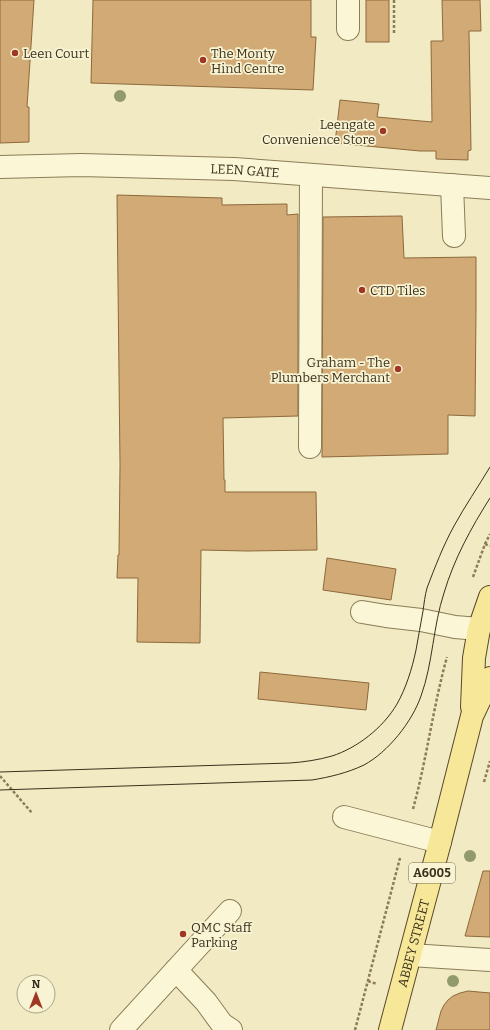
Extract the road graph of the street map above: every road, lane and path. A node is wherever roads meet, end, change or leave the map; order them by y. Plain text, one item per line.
1 (348, 0) edge
2 (394, 0) edge
3 (348, 29) dead end
4 (394, 34) dead end
5 (0, 167) edge
6 (310, 174) junction
7 (452, 185) junction
8 (490, 188) edge
9 (454, 236) dead end
10 (310, 447) dead end
11 (490, 534) edge
12 (485, 544) junction
13 (490, 546) edge
14 (471, 582) dead end
15 (490, 597) edge
16 (362, 612) dead end
17 (455, 626) junction
18 (479, 629) junction
19 (490, 678) edge
20 (472, 716) junction
21 (0, 776) edge
22 (32, 813) dead end
23 (344, 817) dead end
24 (407, 833) junction
25 (440, 842) junction
26 (230, 911) dead end
27 (410, 955) junction
28 (490, 960) edge
29 (176, 970) junction
30 (206, 1002) junction
31 (121, 1030) edge
32 (232, 1030) edge
33 (247, 1030) edge
34 (354, 1030) edge
35 (390, 1030) edge

1 - 3 street
2 - 4 path
5 - 6 street, LEEN GATE
6 - 7 street, LEEN GATE
6 - 10 street
7 - 8 street, LEEN GATE
7 - 9 street
11 - 12 path
12 - 13 path
12 - 14 path
15 - 18 main road, ABBEY STREET / A6005
16 - 17 street
17 - 18 street
17 - 24 path
18 - 20 main road, ABBEY STREET / A6005
19 - 20 main road, ABBEY STREET / A6005
20 - 25 main road, ABBEY STREET / A6005
21 - 22 path
23 - 24 street
24 - 25 street
24 - 34 path
25 - 27 main road, ABBEY STREET / A6005
26 - 29 street
27 - 28 street
27 - 35 main road, ABBEY STREET / A6005
29 - 30 street
29 - 31 street
30 - 32 street
30 - 33 street

